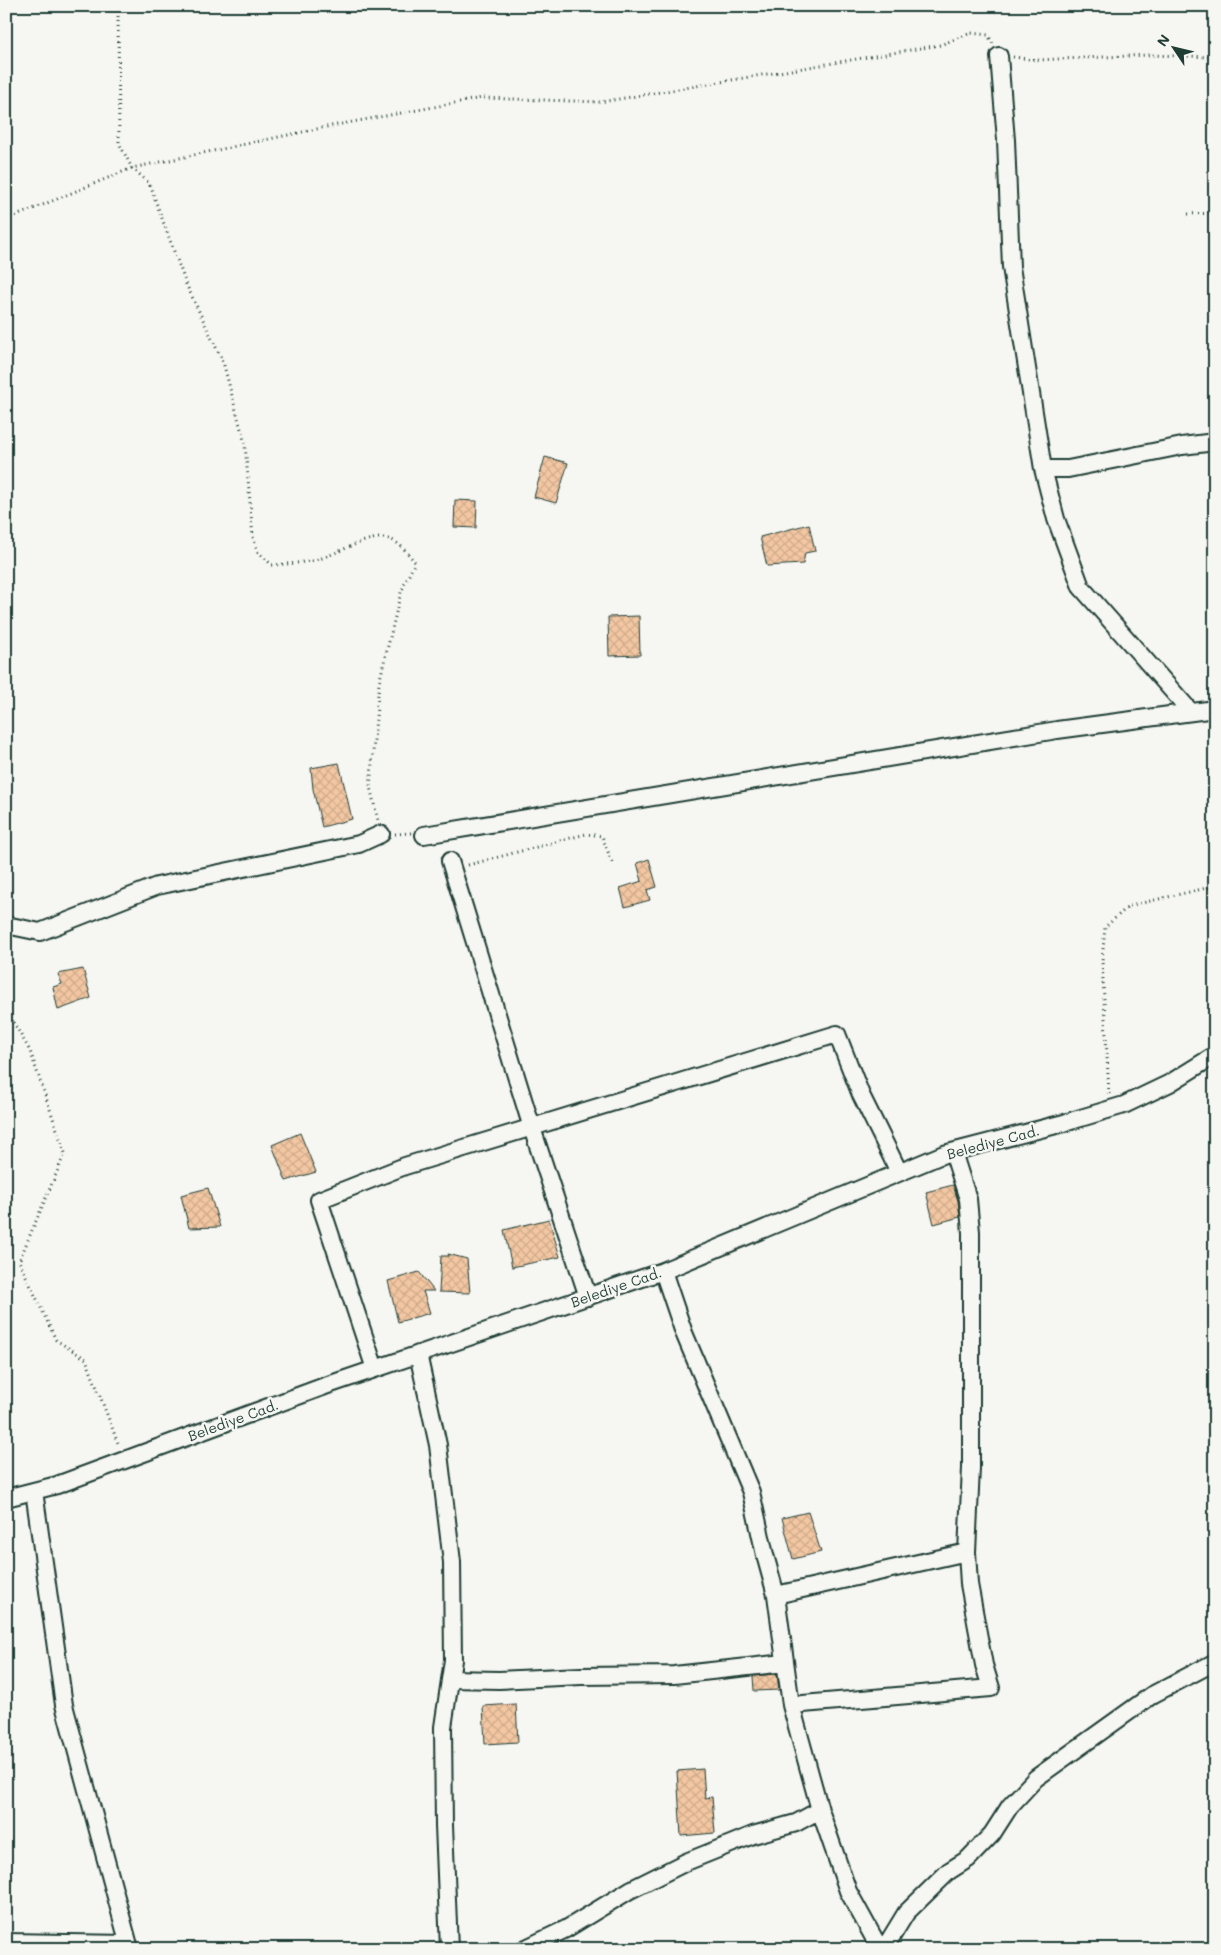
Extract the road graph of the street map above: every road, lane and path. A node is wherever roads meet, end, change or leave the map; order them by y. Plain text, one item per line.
1 (118, 6) edge
2 (999, 56) junction
3 (1215, 57) edge
4 (132, 168) junction
5 (1215, 213) edge
6 (1188, 214) dead end
7 (6, 220) edge
8 (1215, 442) edge
9 (1043, 469) junction
10 (1215, 709) edge
11 (1192, 712) junction
12 (381, 834) junction
13 (424, 835) joint
14 (451, 865) joint
15 (613, 865) dead end
16 (1215, 886) edge
17 (6, 925) edge
18 (6, 1009) edge
19 (1215, 1055) edge
20 (1110, 1110) junction
21 (532, 1128) junction
22 (954, 1152) junction
23 (899, 1172) junction
24 (663, 1271) junction
25 (588, 1296) junction
26 (418, 1354) junction
27 (375, 1369) junction
28 (124, 1460) junction
29 (34, 1491) junction
30 (6, 1498) edge
31 (967, 1552) junction
32 (776, 1595) junction
33 (1214, 1658) edge
34 (785, 1663) junction
35 (450, 1678) junction
36 (791, 1705) junction
37 (820, 1810) junction
38 (6, 1942) edge
39 (129, 1946) edge
40 (449, 1949) edge
41 (524, 1949) edge
42 (882, 1949) edge

1 - 4 path
2 - 3 path
2 - 4 path
2 - 9 street
4 - 7 path
4 - 12 path
5 - 6 path
8 - 9 street
9 - 11 street
10 - 11 street
11 - 13 street
12 - 13 path
12 - 17 street
14 - 15 path
14 - 21 street
16 - 20 path
18 - 28 path
19 - 20 street, Belediye Cad.
20 - 22 street, Belediye Cad.
21 - 23 street
21 - 25 street
21 - 27 street
22 - 23 street, Belediye Cad.
22 - 31 street
23 - 24 street, Belediye Cad.
24 - 25 street, Belediye Cad.
24 - 32 street
25 - 26 street, Belediye Cad.
26 - 27 street, Belediye Cad.
26 - 35 street
27 - 28 street, Belediye Cad.
28 - 29 street, Belediye Cad.
29 - 30 street, Belediye Cad.
29 - 39 street
31 - 32 street
31 - 36 street
32 - 34 street
33 - 42 street
34 - 35 street
34 - 36 street
35 - 40 street
36 - 37 street
37 - 41 street
37 - 42 street
38 - 39 street

